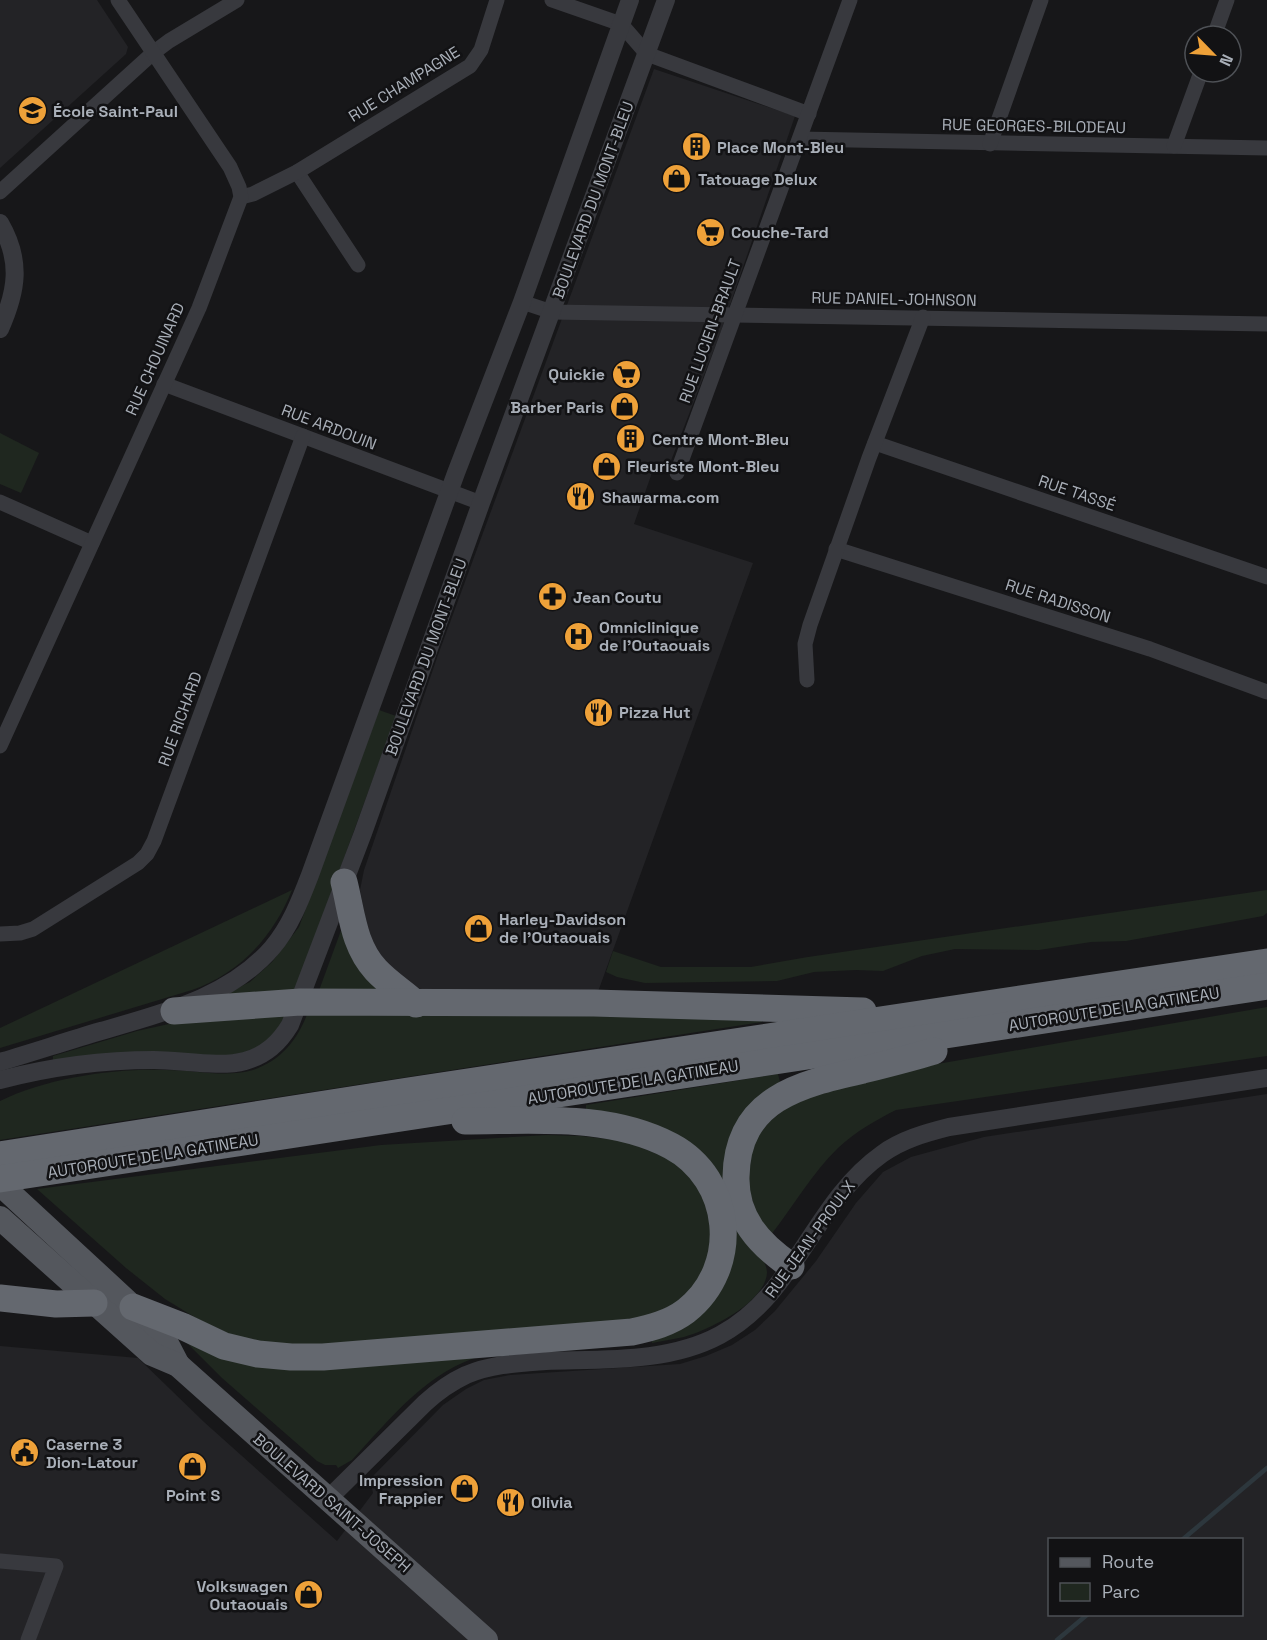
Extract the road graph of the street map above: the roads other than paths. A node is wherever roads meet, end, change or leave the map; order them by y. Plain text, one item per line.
1 (118, 0) edge
2 (237, 0) edge
3 (497, 0) edge
4 (552, 0) edge
5 (630, 0) edge
6 (666, 0) edge
7 (850, 0) edge
8 (1041, 0) edge
9 (1227, 0) edge
10 (621, 24) junction
11 (1218, 24) edge
12 (153, 53) junction
13 (647, 54) junction
14 (1197, 84) edge
15 (809, 114) junction
16 (800, 139) junction
17 (990, 144) junction
18 (1174, 146) junction
19 (1267, 148) edge
20 (297, 172) junction
21 (0, 192) edge
22 (240, 197) junction
23 (557, 204) junction
24 (587, 216) junction
25 (0, 223) edge
26 (357, 265) dead end
27 (522, 302) junction
28 (552, 312) junction
29 (736, 314) junction
30 (923, 317) junction
31 (1267, 324) edge
32 (0, 329) edge
33 (164, 384) junction
34 (303, 436) junction
35 (874, 443) junction
36 (677, 472) dead end
37 (449, 491) junction
38 (0, 502) edge
39 (481, 503) junction
40 (92, 543) junction
41 (836, 549) junction
42 (1267, 577) edge
43 (807, 680) dead end
44 (1267, 692) edge
45 (0, 746) edge
46 (344, 882) junction
47 (0, 934) edge
48 (1267, 962) edge
49 (1267, 986) edge
50 (300, 1002) junction
51 (416, 1004) junction
52 (174, 1011) junction
53 (936, 1013) junction
54 (1073, 1015) junction
55 (0, 1062) edge
56 (1267, 1078) edge
57 (0, 1080) edge
58 (386, 1120) junction
59 (0, 1155) edge
60 (0, 1179) edge
61 (0, 1184) edge
62 (0, 1218) edge
63 (791, 1266) junction
64 (0, 1298) edge
65 (94, 1303) junction
66 (133, 1306) junction
67 (178, 1365) junction
68 (327, 1500) junction
69 (0, 1561) edge
70 (28, 1640) edge
71 (486, 1640) edge

1 - 12 street
2 - 12 street
3 - 20 street, RUE CHAMPAGNE
4 - 10 street
5 - 10 street, BOULEVARD DU MONT-BLEU
6 - 13 street, BOULEVARD DU MONT-BLEU
7 - 15 street, RUE LUCIEN-BRAULT
8 - 17 street
9 - 11 street
10 - 13 street
10 - 23 street, BOULEVARD DU MONT-BLEU
12 - 21 street
12 - 22 street
13 - 15 street
13 - 24 street, BOULEVARD DU MONT-BLEU
14 - 18 street
15 - 16 street, RUE LUCIEN-BRAULT
16 - 17 street, RUE GEORGES-BILODEAU
16 - 29 street, RUE LUCIEN-BRAULT
17 - 18 street, RUE GEORGES-BILODEAU
18 - 19 street, RUE GEORGES-BILODEAU
20 - 22 street, RUE CHAMPAGNE
20 - 26 street
22 - 33 street, RUE CHOUINARD
23 - 24 street
23 - 27 street, BOULEVARD DU MONT-BLEU
24 - 28 street, BOULEVARD DU MONT-BLEU
25 - 32 street
27 - 28 street, RUE DANIEL-JOHNSON
27 - 37 street, BOULEVARD DU MONT-BLEU
28 - 29 street, RUE DANIEL-JOHNSON
28 - 39 street, BOULEVARD DU MONT-BLEU
29 - 30 street, RUE DANIEL-JOHNSON
29 - 36 street, RUE LUCIEN-BRAULT
30 - 31 street, RUE DANIEL-JOHNSON
30 - 35 street
33 - 34 street, RUE ARDOUIN
33 - 40 street, RUE CHOUINARD
34 - 37 street, RUE ARDOUIN
34 - 47 street, RUE RICHARD
35 - 41 street
35 - 42 street, RUE TASSÉ
37 - 39 street, RUE ARDOUIN
37 - 52 street, BOULEVARD DU MONT-BLEU
38 - 40 street
39 - 46 street, BOULEVARD DU MONT-BLEU
40 - 45 street, RUE CHOUINARD
41 - 43 street
41 - 44 street, RUE RADISSON
46 - 50 street, BOULEVARD DU MONT-BLEU
46 - 51 highway
48 - 53 highway, AUTOROUTE DE LA GATINEAU
49 - 54 highway, AUTOROUTE DE LA GATINEAU
50 - 51 highway
50 - 52 highway
50 - 57 street, BOULEVARD DU MONT-BLEU
51 - 53 highway
52 - 55 street, BOULEVARD DU MONT-BLEU
53 - 59 highway, AUTOROUTE DE LA GATINEAU
54 - 58 highway, AUTOROUTE DE LA GATINEAU
54 - 63 highway
56 - 63 street, RUE JEAN-PROULX
58 - 60 highway, AUTOROUTE DE LA GATINEAU
58 - 66 highway
61 - 66 main road, BOULEVARD SAINT-JOSEPH
62 - 65 main road, BOULEVARD SAINT-JOSEPH
63 - 68 street, RUE JEAN-PROULX
64 - 65 highway
65 - 67 main road, BOULEVARD SAINT-JOSEPH
66 - 67 main road, BOULEVARD SAINT-JOSEPH
67 - 68 main road, BOULEVARD SAINT-JOSEPH
68 - 71 main road, BOULEVARD SAINT-JOSEPH
69 - 70 street

